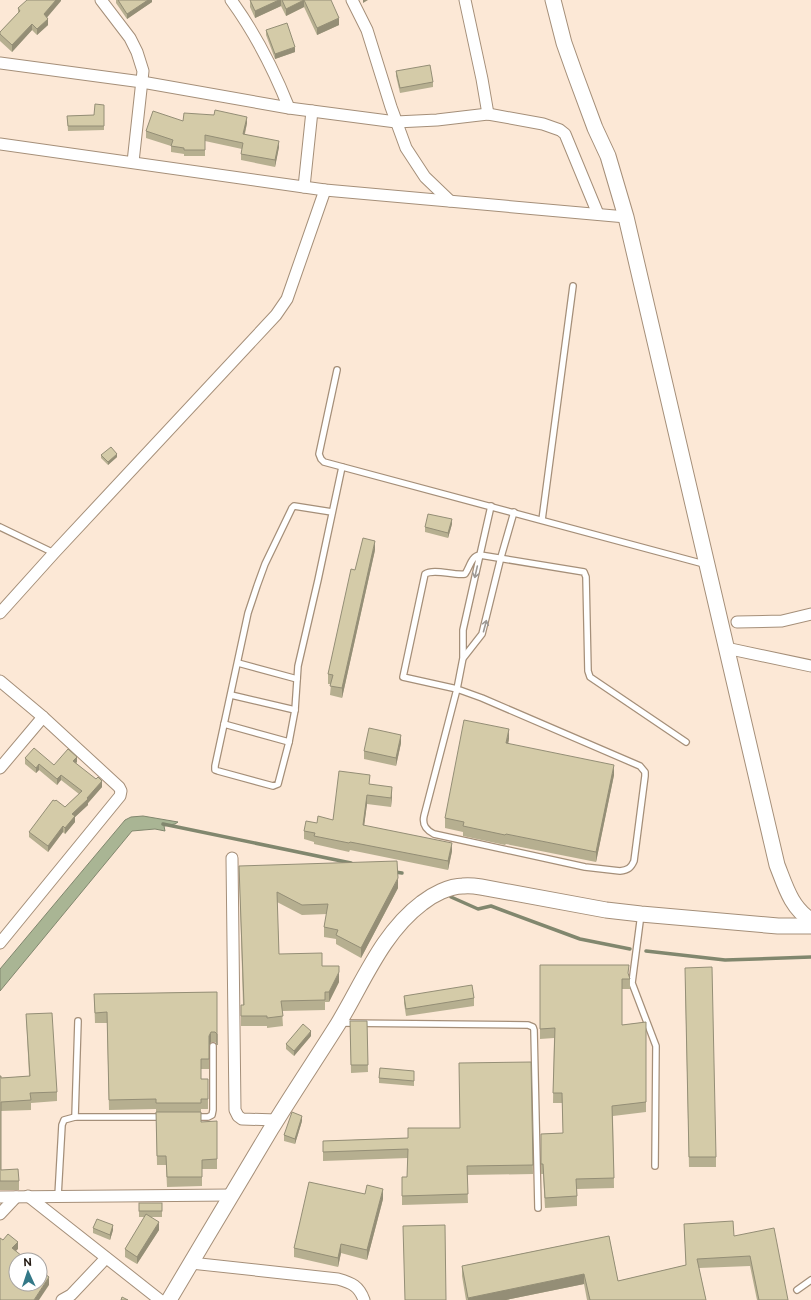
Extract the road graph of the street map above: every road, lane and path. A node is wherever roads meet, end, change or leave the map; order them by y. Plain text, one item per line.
1 (101, 0) edge
2 (231, 0) edge
3 (352, 0) edge
4 (465, 0) edge
5 (553, 0) edge
6 (0, 56) edge
7 (5, 64) edge
8 (142, 82) junction
9 (289, 108) junction
10 (312, 111) junction
11 (488, 114) junction
12 (396, 122) junction
13 (0, 144) edge
14 (133, 162) junction
15 (304, 187) junction
16 (325, 190) junction
17 (450, 200) junction
18 (598, 214) junction
19 (626, 217) junction
20 (574, 286) dead end
21 (337, 370) dead end
22 (342, 467) junction
23 (490, 506) junction
24 (332, 512) junction
25 (514, 512) junction
26 (542, 520) junction
27 (0, 527) edge
28 (54, 553) junction
29 (480, 555) junction
30 (501, 557) junction
31 (707, 564) junction
32 (0, 612) edge
33 (811, 614) edge
34 (737, 622) dead end
35 (726, 648) junction
36 (463, 658) junction
37 (238, 663) junction
38 (811, 666) edge
39 (297, 679) junction
40 (0, 681) edge
41 (457, 689) junction
42 (231, 695) junction
43 (295, 710) junction
44 (43, 717) junction
45 (224, 724) junction
46 (289, 742) junction
47 (686, 742) dead end
48 (0, 768) edge
49 (232, 858) dead end
50 (641, 914) junction
51 (811, 920) edge
52 (811, 926) edge
53 (0, 943) edge
54 (78, 1021) dead end
55 (338, 1023) junction
56 (213, 1046) dead end
57 (75, 1117) junction
58 (169, 1117) edge
59 (192, 1117) edge
60 (277, 1120) junction
61 (655, 1166) dead end
62 (232, 1195) junction
63 (16, 1196) junction
64 (28, 1196) junction
65 (58, 1196) junction
66 (0, 1197) edge
67 (538, 1208) dead end
68 (0, 1214) edge
69 (106, 1258) junction
70 (191, 1263) junction
71 (811, 1280) edge
72 (797, 1290) dead end
73 (62, 1300) edge
74 (160, 1300) edge
75 (169, 1300) edge
76 (364, 1300) edge

1 - 8 street
2 - 9 street
3 - 12 street
4 - 11 street
5 - 19 street
6 - 7 street
7 - 8 street
8 - 9 street
8 - 14 street
9 - 10 street
10 - 12 street
10 - 15 street
11 - 12 street
11 - 18 street
12 - 17 street
13 - 14 street
14 - 15 street
15 - 16 street
16 - 17 street
16 - 28 street
17 - 18 street
18 - 19 street
19 - 31 street
20 - 26 lane
21 - 22 lane
22 - 23 lane
22 - 24 lane
23 - 25 lane
23 - 29 lane
24 - 37 lane
24 - 39 lane
25 - 26 lane
25 - 30 lane
26 - 31 lane
27 - 28 lane
28 - 32 street
29 - 30 lane
29 -> 36 lane
29 - 41 lane
36 -> 30 lane
30 - 47 lane
31 - 35 street
33 - 34 street
35 - 38 street
35 - 51 street
36 - 41 lane
37 - 39 lane
37 - 42 lane
39 - 43 lane
40 - 44 street
41 - 41 lane
42 - 43 lane
42 - 45 lane
43 - 46 lane
44 - 48 street
44 - 53 street
45 - 46 lane
45 - 46 lane
49 - 60 street
50 - 52 street
50 - 55 street
50 - 61 lane
54 - 57 lane
55 - 60 street
55 - 67 lane
56 - 59 lane
57 - 58 lane
57 - 65 lane
60 - 62 street
62 - 65 street
62 - 70 street
63 - 64 street
63 - 66 street
63 - 68 street
64 - 65 street
64 - 69 street
69 - 73 street
69 - 74 street
70 - 75 street
70 - 76 street
71 - 72 lane

